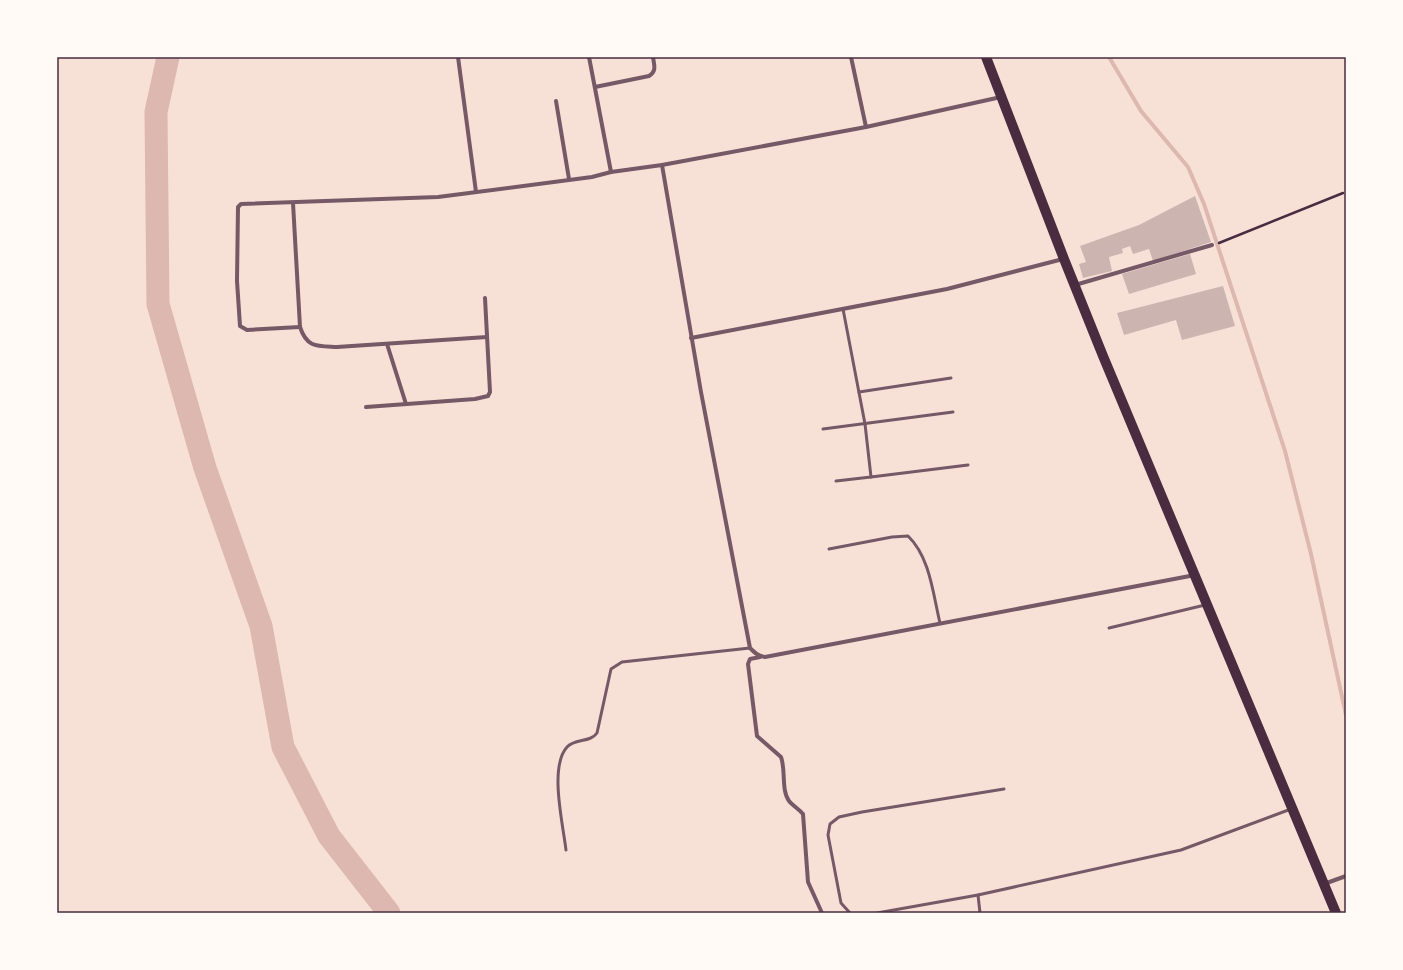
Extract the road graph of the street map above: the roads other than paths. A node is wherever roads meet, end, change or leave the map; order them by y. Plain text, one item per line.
1 (458, 57) edge
2 (589, 57) edge
3 (653, 57) edge
4 (851, 57) edge
5 (986, 57) edge
6 (595, 87) junction
7 (1001, 97) junction
8 (556, 101) dead end
9 (866, 127) junction
10 (662, 165) junction
11 (611, 172) junction
12 (569, 179) junction
13 (476, 192) junction
14 (293, 203) junction
15 (1212, 245) dead end
16 (1064, 259) junction
17 (1074, 286) junction
18 (485, 298) dead end
19 (843, 309) junction
20 (300, 327) junction
21 (487, 337) junction
22 (691, 338) junction
23 (386, 344) junction
24 (951, 378) dead end
25 (859, 392) junction
26 (406, 404) junction
27 (366, 407) dead end
28 (953, 412) dead end
29 (865, 424) junction
30 (823, 429) dead end
31 (968, 465) dead end
32 (871, 477) junction
33 (836, 481) dead end
34 (829, 549) dead end
35 (1195, 575) junction
36 (1207, 604) junction
37 (940, 622) junction
38 (1109, 628) dead end
39 (750, 648) junction
40 (763, 657) junction
41 (1004, 789) dead end
42 (1292, 808) junction
43 (566, 850) dead end
44 (1346, 876) edge
45 (1323, 884) junction
46 (978, 895) junction
47 (822, 913) edge
48 (850, 913) edge
49 (877, 913) edge
50 (980, 913) edge
51 (1336, 913) edge

1 - 13 street
2 - 6 street
3 - 6 street
4 - 9 street
5 - 7 main road
6 - 11 street
7 - 9 street
7 - 16 main road
8 - 12 street
9 - 10 street
10 - 11 street
10 - 22 street
11 - 12 street
12 - 13 street
13 - 14 street
14 - 20 street
14 - 20 street
15 - 17 street
16 - 17 main road
16 - 19 street
17 - 35 main road
18 - 21 street
19 - 22 street
19 - 25 lane
20 - 23 street
21 - 23 street
21 - 26 street
22 - 39 street
23 - 26 street
24 - 25 lane
25 - 29 lane
26 - 27 street
28 - 29 lane
29 - 30 lane
29 - 32 lane
31 - 32 lane
32 - 33 lane
34 - 37 lane
35 - 36 main road
35 - 37 street
36 - 38 lane
36 - 42 main road
37 - 40 street
39 - 40 street
39 - 43 lane
40 - 47 street
41 - 48 lane
42 - 45 main road
42 - 46 lane
44 - 45 street
45 - 51 main road
46 - 49 lane
46 - 50 lane

